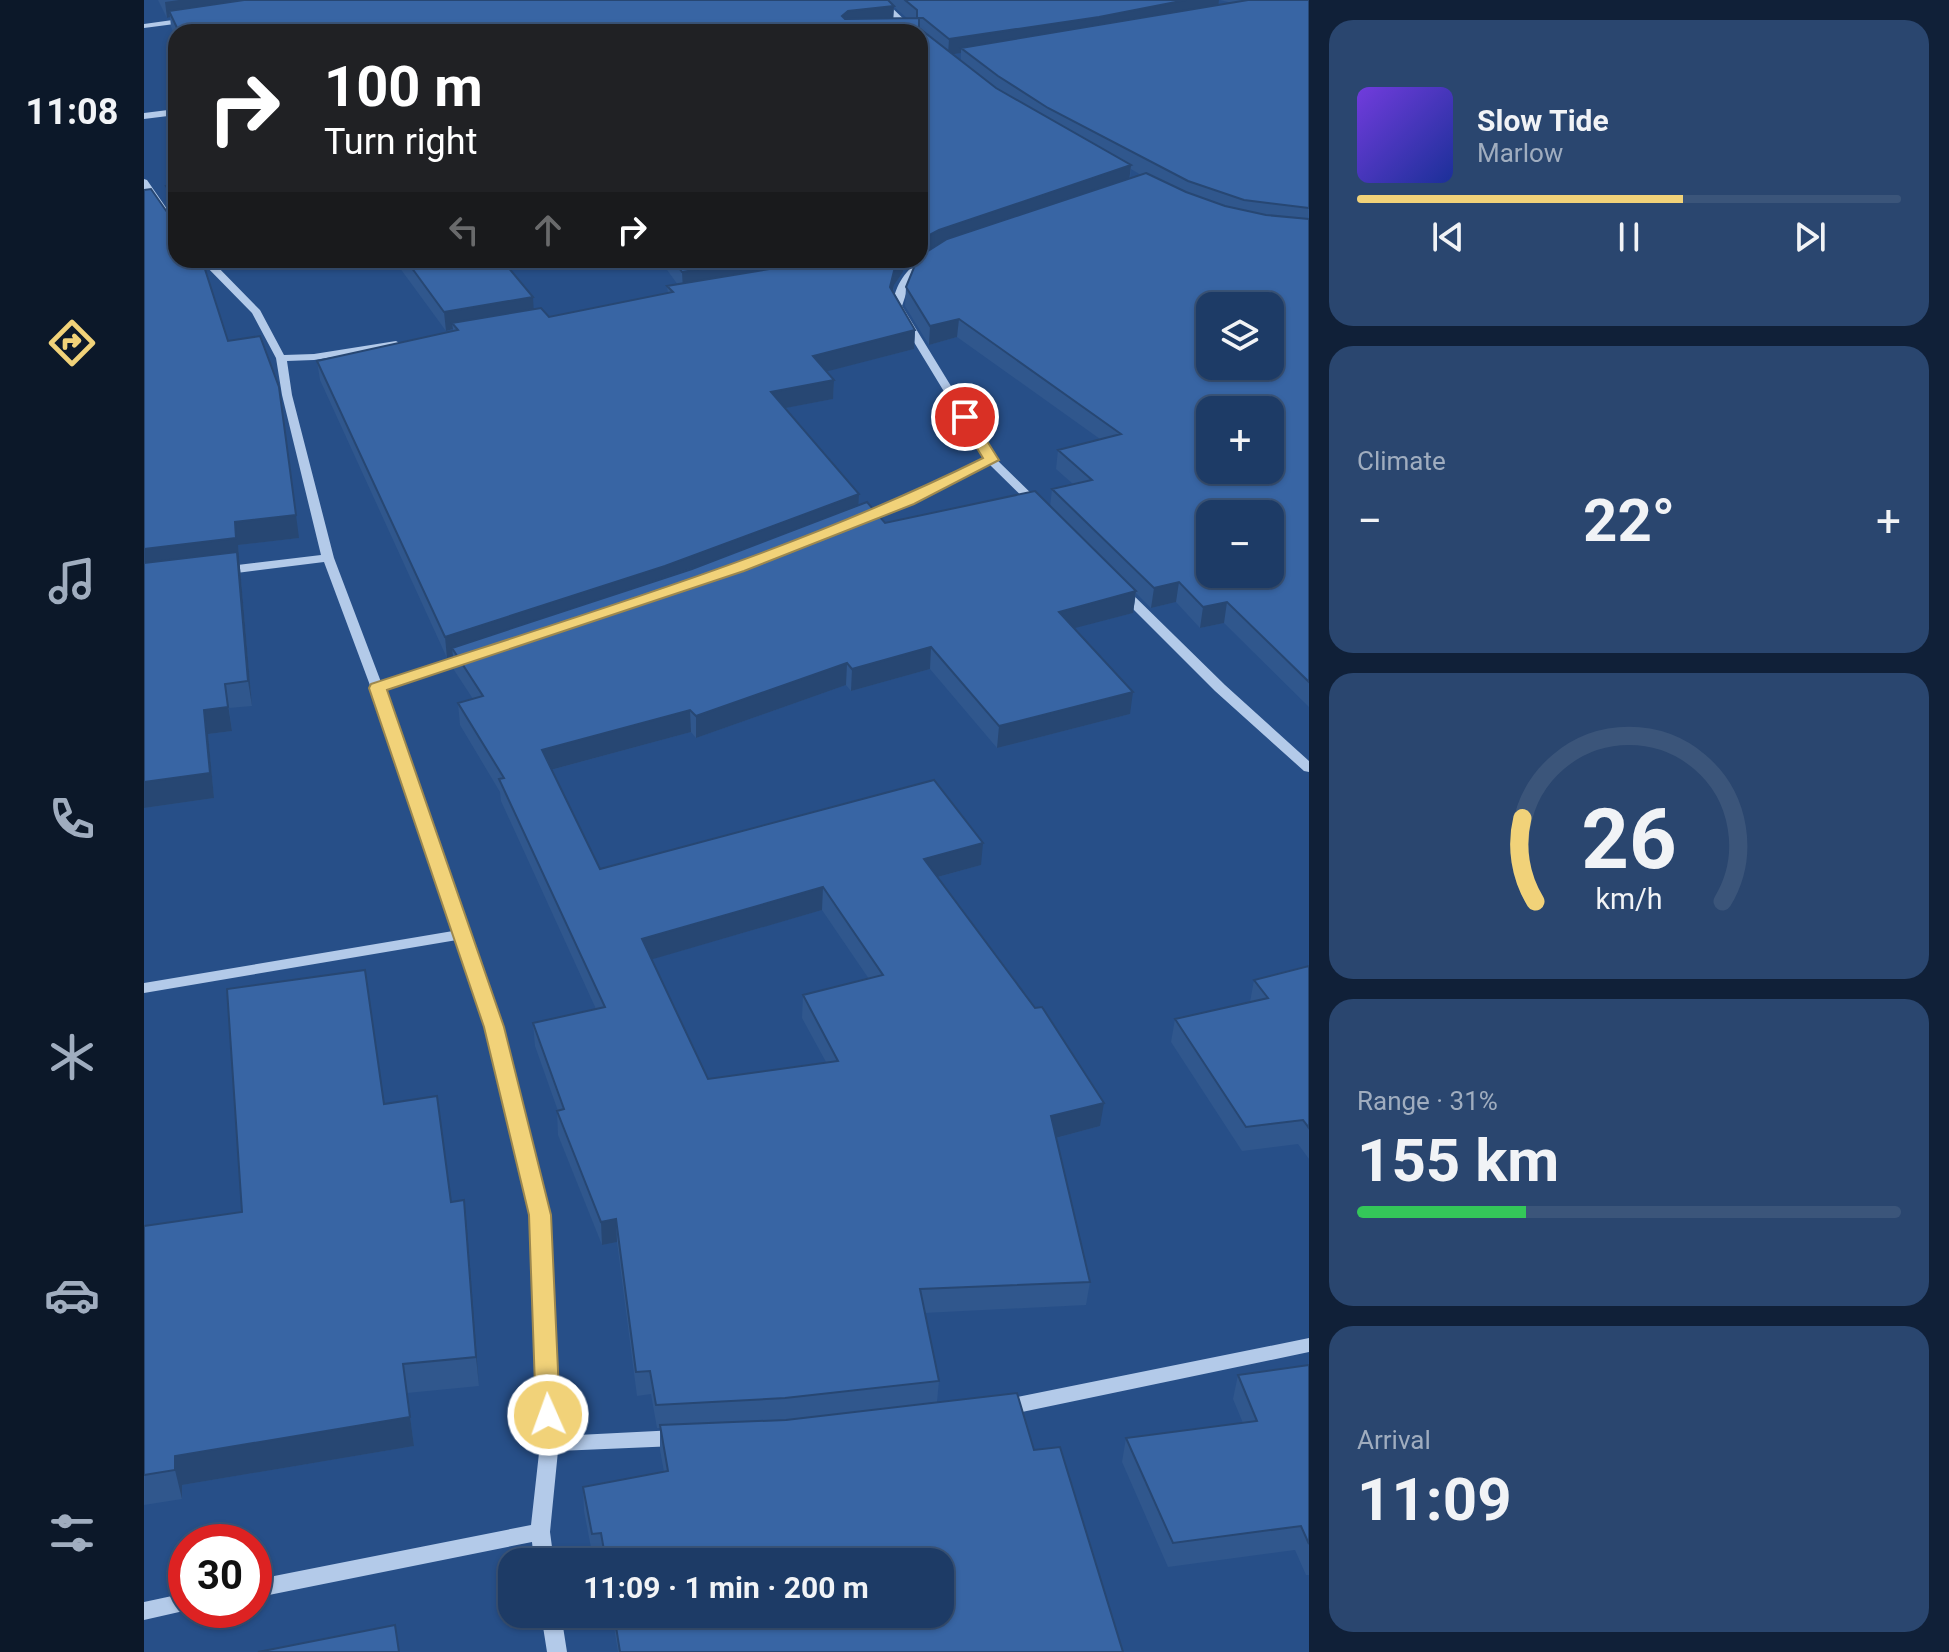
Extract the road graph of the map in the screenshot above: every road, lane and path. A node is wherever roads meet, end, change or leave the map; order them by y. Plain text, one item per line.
1 (879, 0) edge
2 (204, 17) edge
3 (905, 24) edge
4 (144, 26) edge
5 (168, 113) edge
6 (144, 116) edge
7 (144, 182) edge
8 (168, 217) edge
9 (942, 252) edge
10 (928, 259) edge
11 (213, 268) edge
12 (913, 268) edge
13 (403, 343) edge
14 (281, 358) junction
15 (991, 460) junction
16 (1046, 514) edge
17 (852, 523) edge
18 (328, 558) junction
19 (205, 573) edge
20 (1111, 579) edge
21 (483, 653) edge
22 (377, 688) junction
23 (1309, 768) edge
24 (462, 934) junction
25 (144, 988) edge
26 (1309, 1345) edge
27 (981, 1411) edge
28 (691, 1437) edge
29 (549, 1444) junction
30 (540, 1532) junction
31 (542, 1548) edge
32 (272, 1585) edge
33 (168, 1606) edge
34 (144, 1611) edge
35 (553, 1628) edge
36 (557, 1652) edge

1 - 3 street
2 - 4 street
5 - 6 street
7 - 8 street
9 - 10 street
11 - 14 street
12 - 15 street
13 - 14 street
14 - 18 street
15 - 16 street
15 - 17 street
18 - 19 street
18 - 22 street
20 - 23 street
21 - 22 street
22 - 24 street
24 - 25 street
24 - 29 street
26 - 27 street
28 - 29 street
29 - 30 street
30 - 31 street
30 - 32 street
33 - 34 street
35 - 36 street

